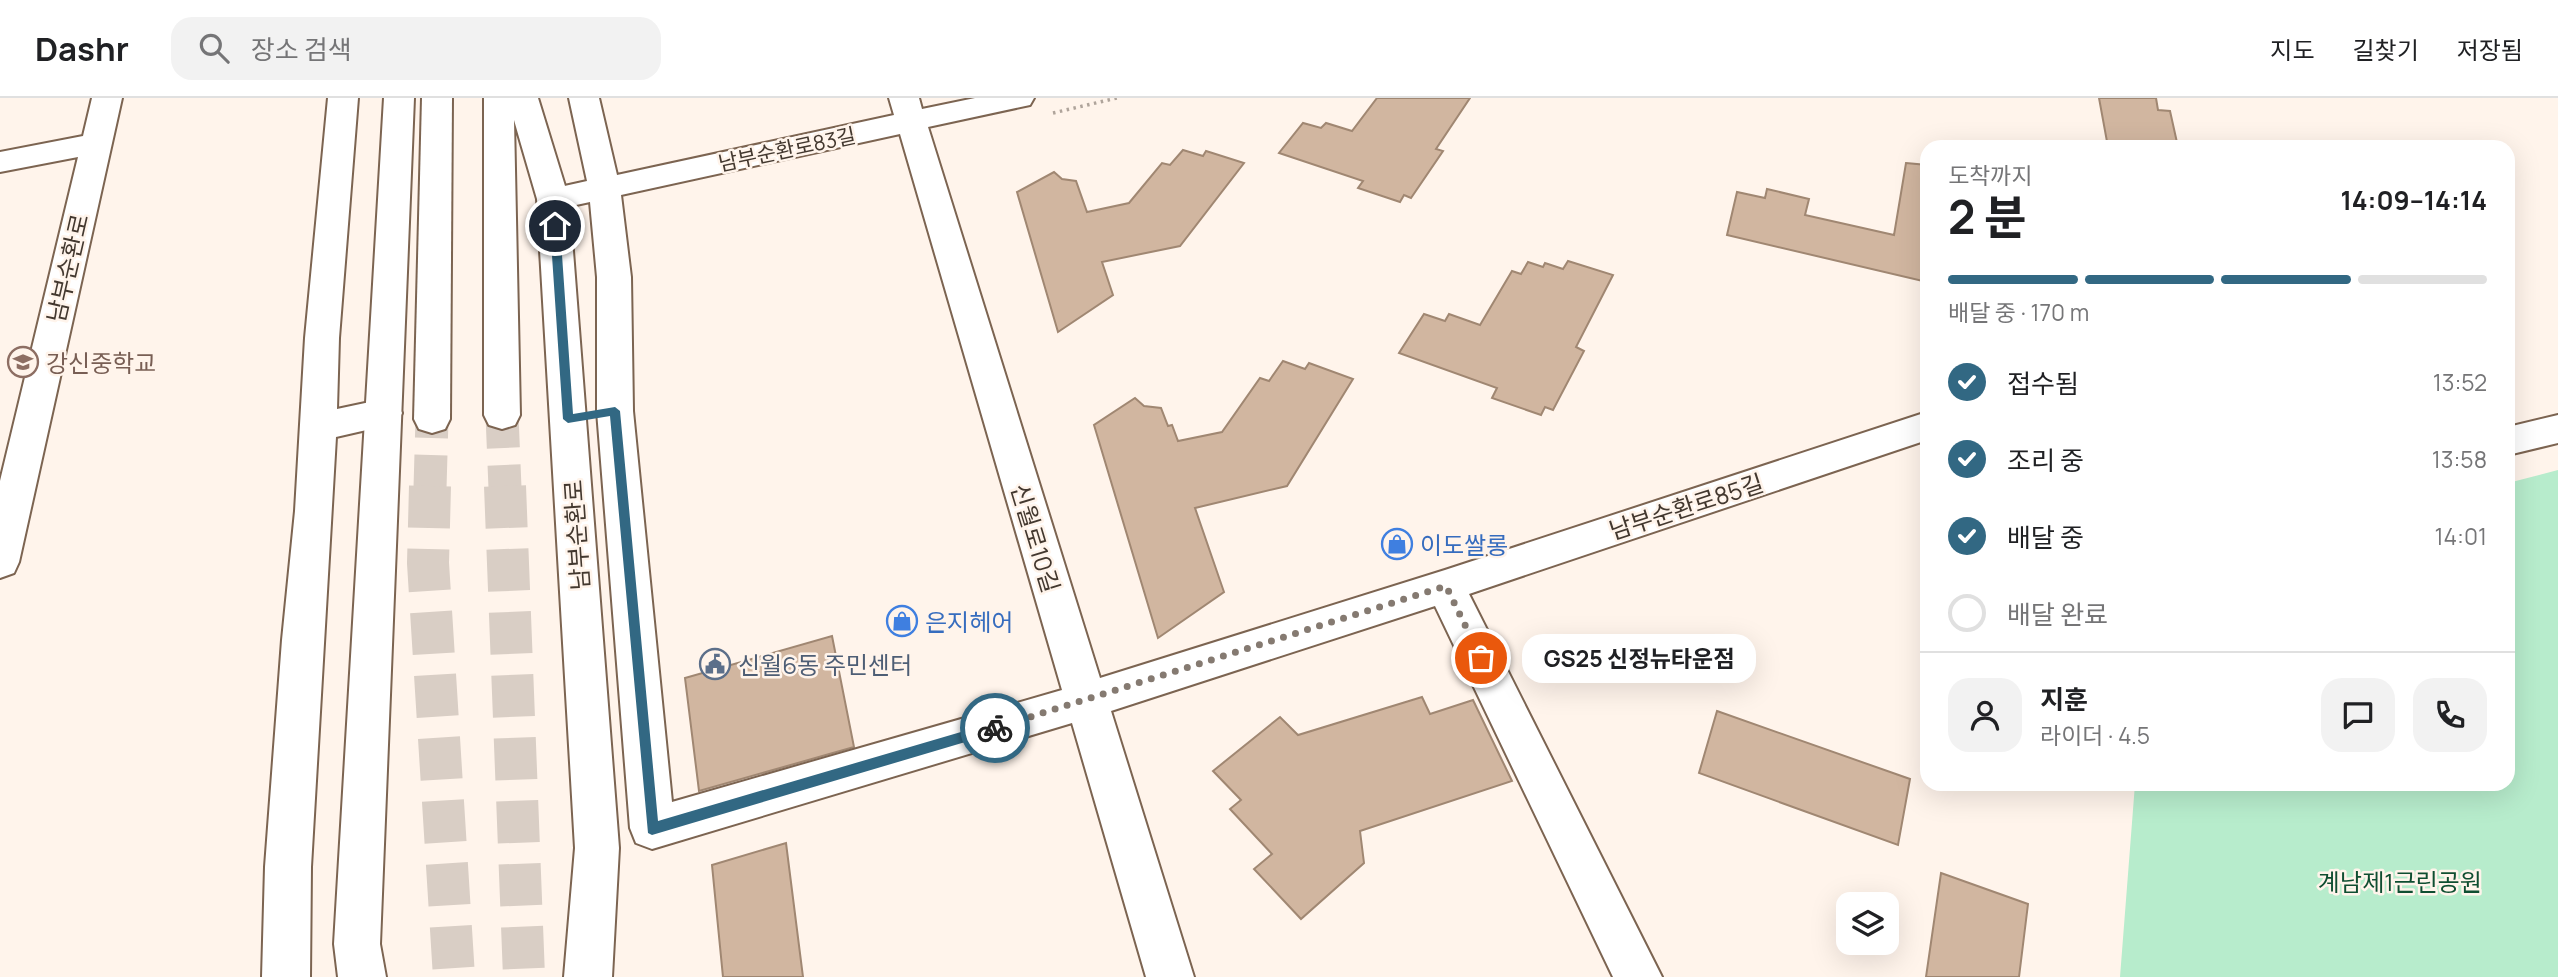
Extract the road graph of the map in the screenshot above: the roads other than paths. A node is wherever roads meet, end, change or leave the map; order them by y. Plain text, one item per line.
1 (107, 98) edge
2 (343, 98) edge
3 (399, 98) edge
4 (437, 98) edge
5 (499, 98) edge
6 (523, 98) edge
7 (584, 98) edge
8 (1019, 98) edge
9 (907, 110) edge
10 (95, 144) junction
11 (0, 162) edge
12 (604, 188) junction
13 (554, 199) junction
14 (615, 411) junction
15 (384, 413) junction
16 (502, 415) tunnel mouth
17 (432, 419) tunnel mouth
18 (568, 419) junction
19 (318, 427) junction
20 (1920, 428) edge
21 (2558, 429) edge
22 (2515, 439) edge
23 (0, 562) edge
24 (1446, 586) junction
25 (1086, 701) junction
26 (652, 828) joint
27 (286, 977) edge
28 (362, 977) edge
29 (588, 977) edge
30 (1170, 977) edge
31 (1638, 977) edge

1 - 10 street, 남부순환로
2 - 19 street
3 - 15 street
4 - 17 street
5 - 16 street
6 - 13 street, 남부순환로
7 - 12 street, 남부순환로
8 - 9 street, 남부순환로83길
9 - 12 street, 남부순환로83길
9 - 25 street, 신월로10길
10 - 11 street
10 - 23 street, 남부순환로
12 - 13 street, 남부순환로83길
12 - 14 street, 남부순환로
13 - 18 street, 남부순환로
14 - 18 street
14 - 26 street, 남부순환로
15 - 19 street
15 - 28 street
18 - 29 street, 남부순환로
19 - 27 street
20 - 24 street, 남부순환로85길
21 - 22 street
24 - 25 street, 남부순환로85길
24 - 31 street
25 - 26 street, 남부순환로85길
25 - 30 street, 신월로10길

